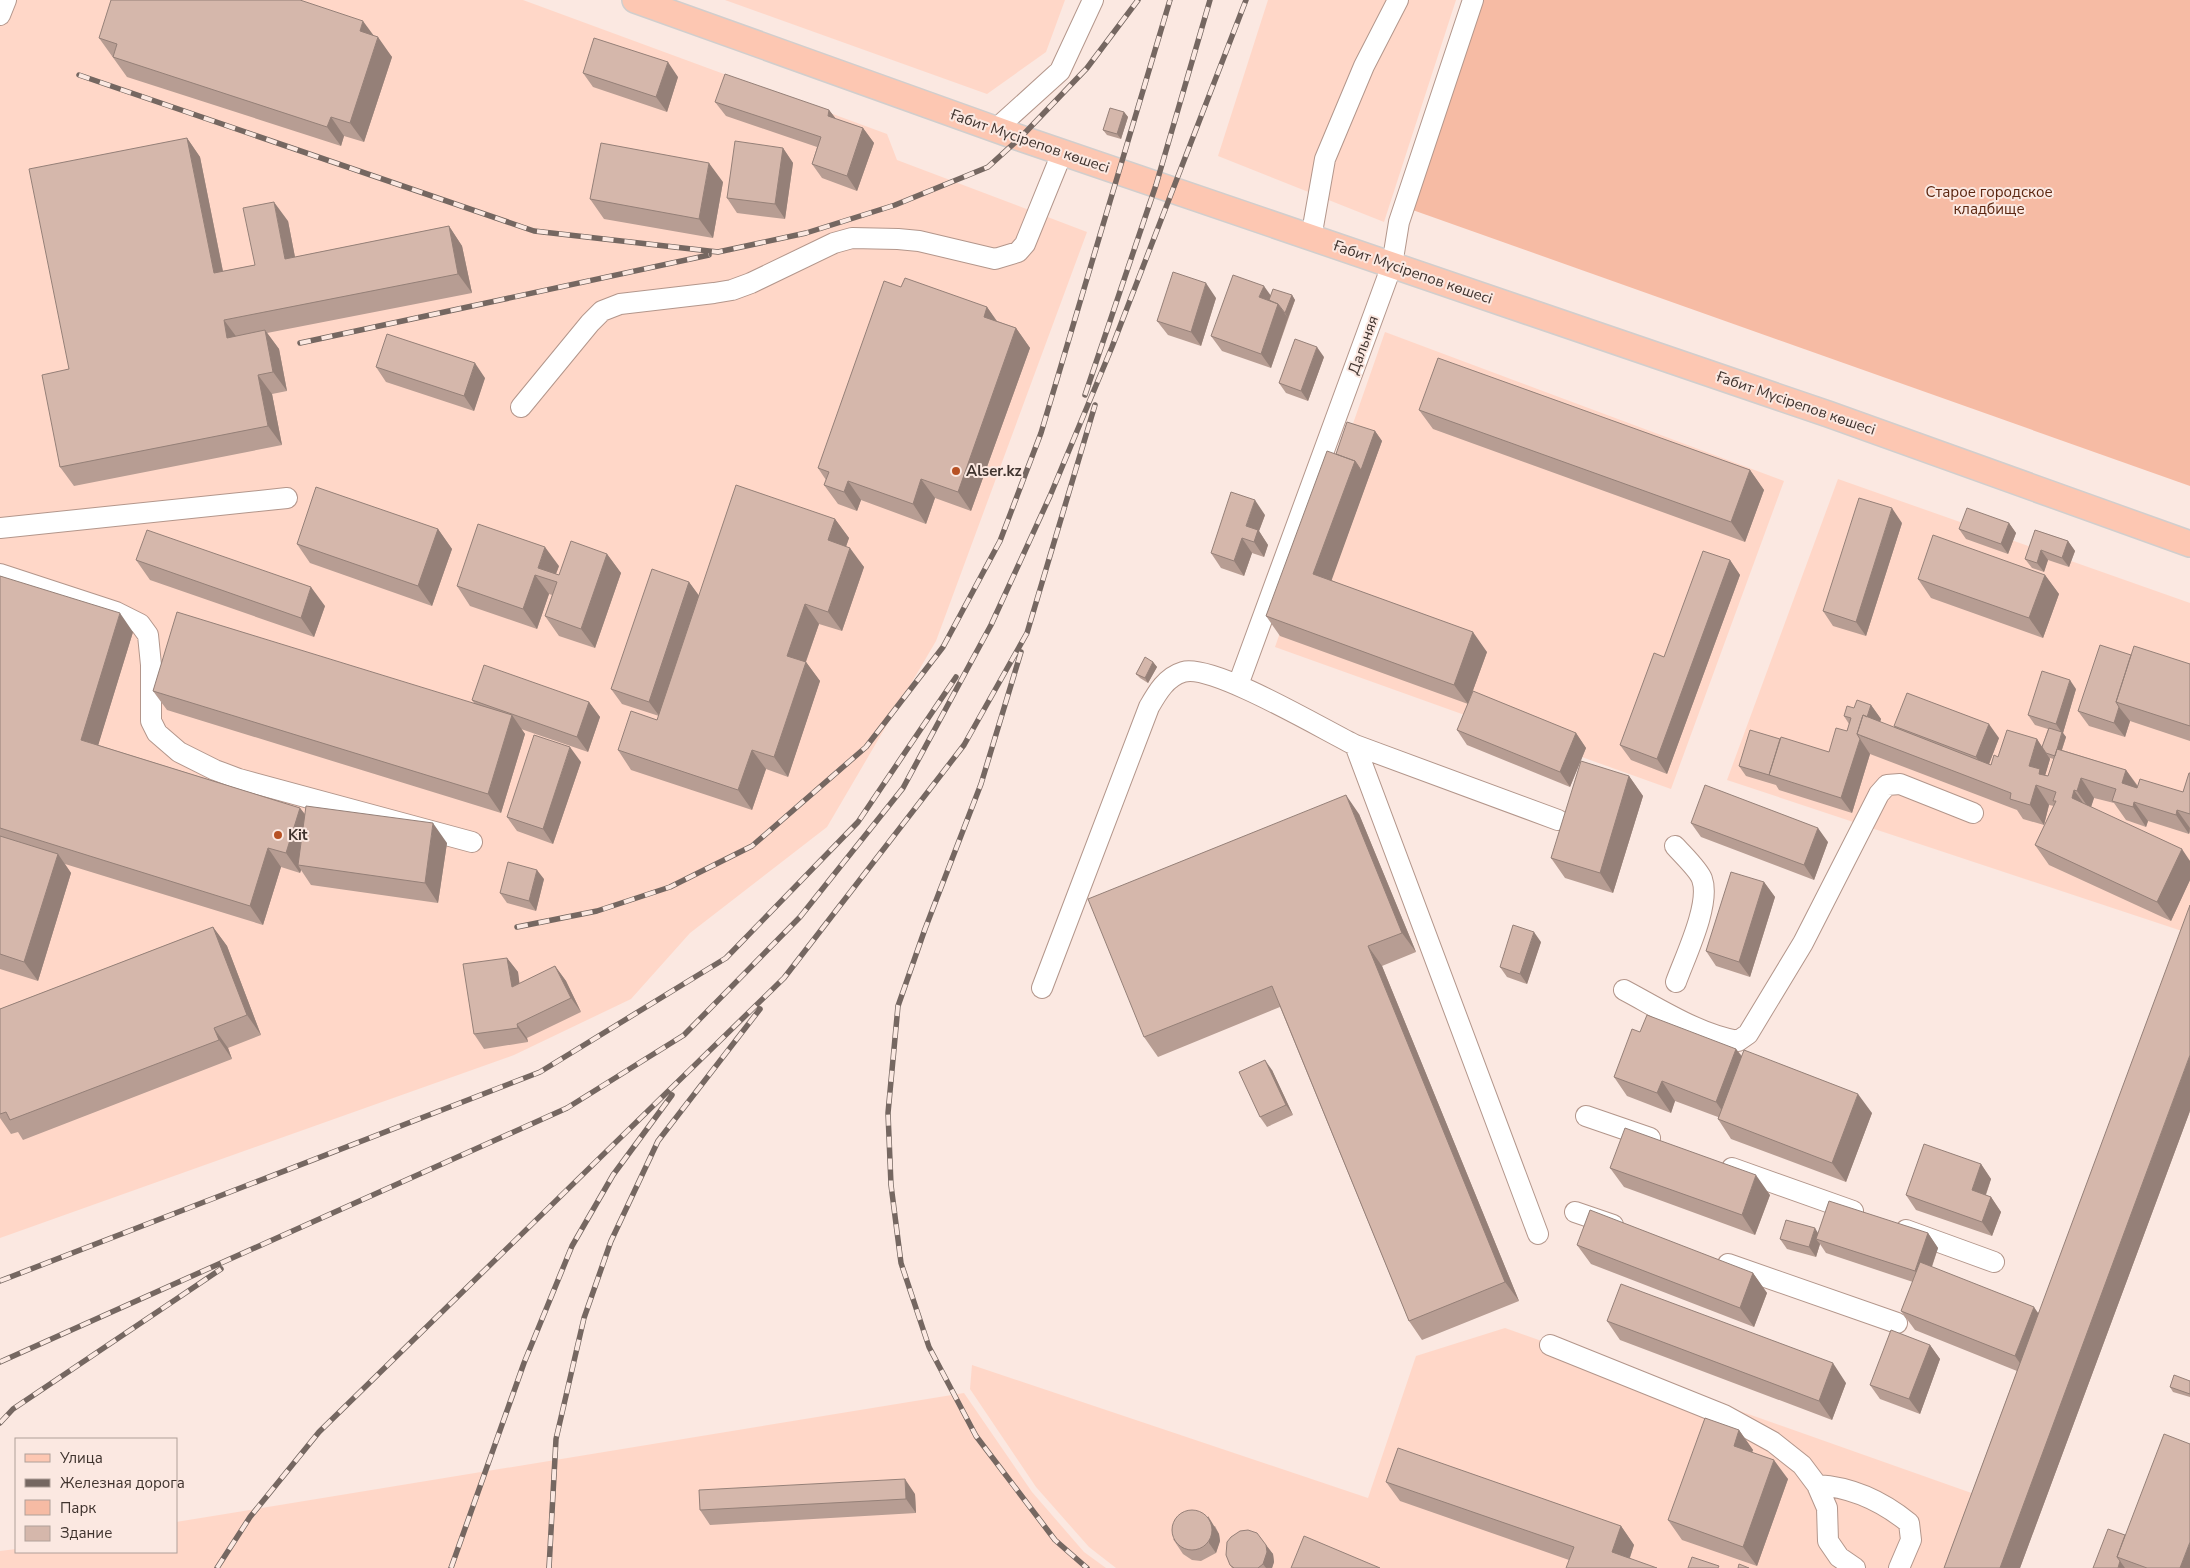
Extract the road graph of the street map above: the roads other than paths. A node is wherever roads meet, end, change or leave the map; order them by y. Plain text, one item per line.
1 (6, 0) edge
2 (636, 0) edge
3 (1093, 0) edge
4 (1398, 0) edge
5 (1473, 0) edge
6 (0, 15) edge
7 (996, 129) junction
8 (1062, 153) junction
9 (1311, 238) junction
10 (1392, 265) junction
11 (521, 407) dead end
12 (288, 498) dead end
13 (0, 528) edge
14 (2190, 544) edge
15 (0, 574) edge
16 (1238, 685) junction
17 (1355, 745) junction
18 (1973, 813) dead end
19 (1558, 820) dead end
20 (472, 842) dead end
21 (1675, 846) dead end
22 (1676, 982) dead end
23 (1042, 988) dead end
24 (1624, 990) dead end
25 (1586, 1116) dead end
26 (1669, 1145) edge
27 (1715, 1162) edge
28 (1575, 1212) dead end
29 (1630, 1231) edge
30 (1538, 1234) dead end
31 (1713, 1259) edge
32 (1994, 1262) dead end
33 (1898, 1323) dead end
34 (1550, 1345) dead end
35 (1817, 1485) junction
36 (1856, 1568) edge
37 (1899, 1568) edge

1 - 6 lane
2 - 7 main road, Ғабит Мүсірепов көшесі
3 - 7 lane
4 - 9 lane
5 - 10 lane, Дальняя
7 - 8 main road, Ғабит Мүсірепов көшесі
8 - 9 main road, Ғабит Мүсірепов көшесі
8 - 11 lane
9 - 10 main road, Ғабит Мүсірепов көшесі
10 - 14 main road, Ғабит Мүсірепов көшесі
10 - 16 lane, Дальняя
12 - 13 lane
15 - 20 lane
16 - 17 lane
16 - 23 lane
17 - 19 lane
17 - 30 lane
18 - 24 lane
21 - 22 lane
25 - 26 lane
27 - 32 lane
28 - 29 lane
31 - 33 lane
34 - 35 lane
35 - 36 lane
35 - 37 lane

